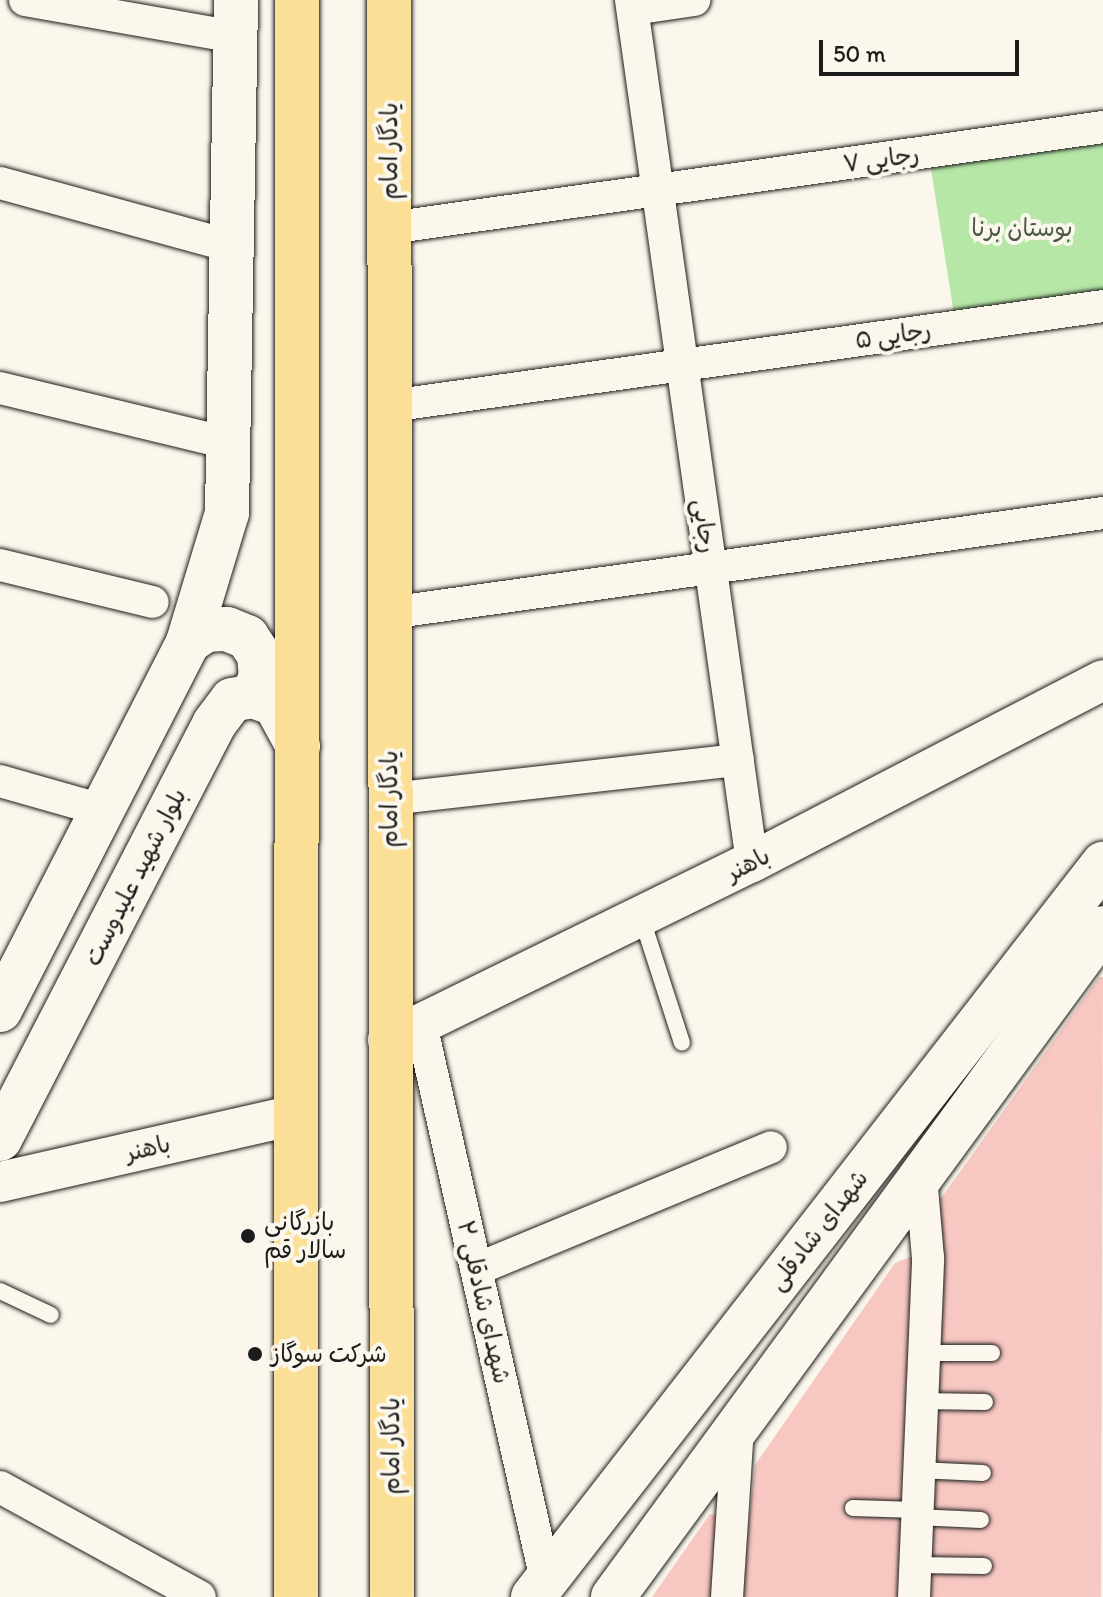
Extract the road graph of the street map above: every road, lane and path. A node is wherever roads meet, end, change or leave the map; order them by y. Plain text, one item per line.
1 (25, 0) edge
2 (297, 0) edge
3 (389, 0) edge
4 (694, 0) edge
5 (632, 4) edge
6 (235, 18) edge
7 (1103, 127) edge
8 (0, 183) edge
9 (658, 190) junction
10 (389, 228) junction
11 (231, 246) junction
12 (1103, 306) edge
13 (682, 365) junction
14 (0, 388) edge
15 (390, 406) junction
16 (227, 443) junction
17 (1103, 513) edge
18 (0, 565) edge
19 (711, 568) junction
20 (153, 602) dead end
21 (389, 613) junction
22 (188, 642) junction
23 (1103, 680) edge
24 (1103, 695) edge
25 (253, 696) junction
26 (1052, 709) junction
27 (298, 746) junction
28 (738, 760) junction
29 (0, 781) edge
30 (389, 799) junction
31 (102, 810) junction
32 (752, 862) junction
33 (1103, 864) edge
34 (641, 916) junction
35 (1103, 928) edge
36 (12, 963) edge
37 (0, 1010) edge
38 (405, 1032) junction
39 (682, 1043) dead end
40 (938, 1077) junction
41 (973, 1104) junction
42 (296, 1115) junction
43 (0, 1139) edge
44 (771, 1147) dead end
45 (921, 1177) junction
46 (0, 1182) edge
47 (477, 1269) junction
48 (0, 1291) edge
49 (51, 1315) dead end
50 (923, 1353) junction
51 (992, 1353) dead end
52 (921, 1401) junction
53 (985, 1402) dead end
54 (738, 1428) junction
55 (918, 1470) junction
56 (983, 1473) dead end
57 (0, 1487) edge
58 (853, 1508) dead end
59 (916, 1514) junction
60 (981, 1520) dead end
61 (984, 1566) dead end
62 (914, 1581) edge
63 (540, 1588) edge
64 (200, 1597) edge
65 (296, 1597) edge
66 (392, 1597) edge
67 (613, 1597) edge
68 (727, 1597) edge

1 - 6 street
2 - 27 main road
3 - 10 main road, یادگار امام
4 - 5 street
5 - 9 street, رجایی
6 - 11 main road
7 - 9 street, رجایی ۷
8 - 11 street
9 - 10 street, رجایی ۷
9 - 13 street, رجایی
10 - 15 main road, یادگار امام
11 - 16 main road
12 - 13 street, رجایی ۵
13 - 15 street, رجایی ۵
13 - 19 street, رجایی
14 - 16 street
15 - 21 main road, یادگار امام
16 - 22 main road
17 - 19 street
18 - 20 street
19 - 21 street
19 - 28 street, رجایی
21 - 30 main road, یادگار امام
22 - 25 main road
22 - 31 main road
23 - 26 street, باهنر
24 - 26 street
25 - 27 main road
25 - 43 main road, بلوار شهید علیدوست
26 - 32 street, باهنر
27 - 42 main road
28 - 30 street
28 - 32 street, رجایی
29 - 31 street
30 - 38 main road, یادگار امام
31 - 36 main road
32 - 34 street, باهنر
33 - 40 main road, شهدای شادقلی
34 - 38 street, باهنر
34 - 39 lane
35 - 41 main road, شهدای شادقلی
36 - 37 main road
38 - 47 street, شهدای شادقلی ۲
38 - 66 main road, یادگار امام
40 - 41 main road
40 - 63 main road, شهدای شادقلی
41 - 45 main road, شهدای شادقلی
42 - 46 street, باهنر
42 - 65 main road
44 - 47 street
45 - 50 street
45 - 54 main road, شهدای شادقلی
47 - 63 street, شهدای شادقلی ۲
48 - 49 lane
50 - 51 lane
50 - 52 street
52 - 53 lane
52 - 55 street
54 - 67 main road, شهدای شادقلی
54 - 68 street
55 - 56 lane
55 - 59 street
57 - 64 street
58 - 59 lane
59 - 60 lane
59 - 62 street
61 - 62 lane

